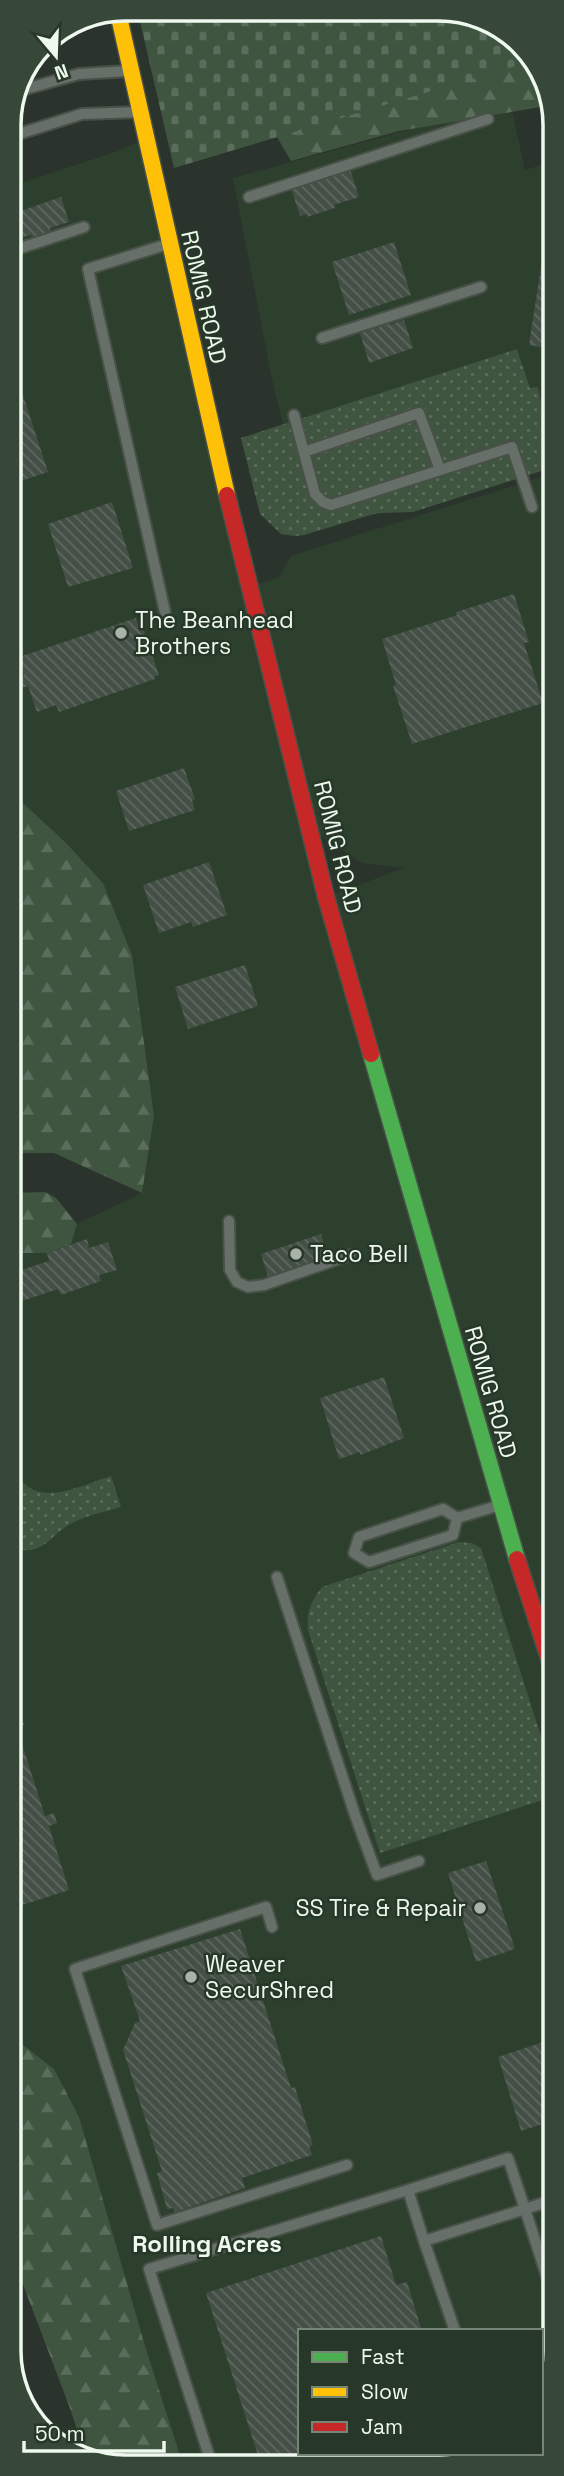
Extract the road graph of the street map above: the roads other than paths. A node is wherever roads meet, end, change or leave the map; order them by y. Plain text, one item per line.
1 (120, 21) edge
2 (130, 71) junction
3 (29, 88) edge
4 (139, 112) junction
5 (488, 119) dead end
6 (21, 133) edge
7 (249, 197) dead end
8 (84, 227) dead end
9 (169, 243) junction
10 (21, 248) edge
11 (481, 287) dead end
12 (322, 338) dead end
13 (295, 415) dead end
14 (304, 452) junction
15 (440, 470) junction
16 (532, 507) dead end
17 (165, 612) dead end
18 (229, 1221) dead end
19 (350, 1255) dead end
20 (500, 1505) junction
21 (457, 1518) junction
22 (277, 1577) dead end
23 (543, 1639) edge
24 (419, 1861) dead end
25 (272, 1927) dead end
26 (347, 2165) dead end
27 (408, 2190) junction
28 (543, 2203) edge
29 (525, 2209) junction
30 (424, 2241) junction
31 (543, 2265) edge
32 (454, 2329) edge
33 (209, 2455) edge

1 - 2 street, ROMIG ROAD
2 - 3 lane
2 - 4 street, ROMIG ROAD
4 - 6 lane
4 - 9 street, ROMIG ROAD
5 - 7 lane
8 - 10 lane
9 - 17 lane
9 - 20 street, ROMIG ROAD
11 - 12 lane
13 - 14 lane
14 - 15 lane
14 - 15 lane
15 - 16 lane
18 - 19 lane
20 - 21 lane
20 - 23 street, ROMIG ROAD
21 - 21 lane
22 - 24 lane
25 - 26 lane
27 - 29 lane
27 - 30 lane
27 - 33 lane
28 - 29 lane
29 - 30 lane
29 - 31 lane
30 - 32 lane

